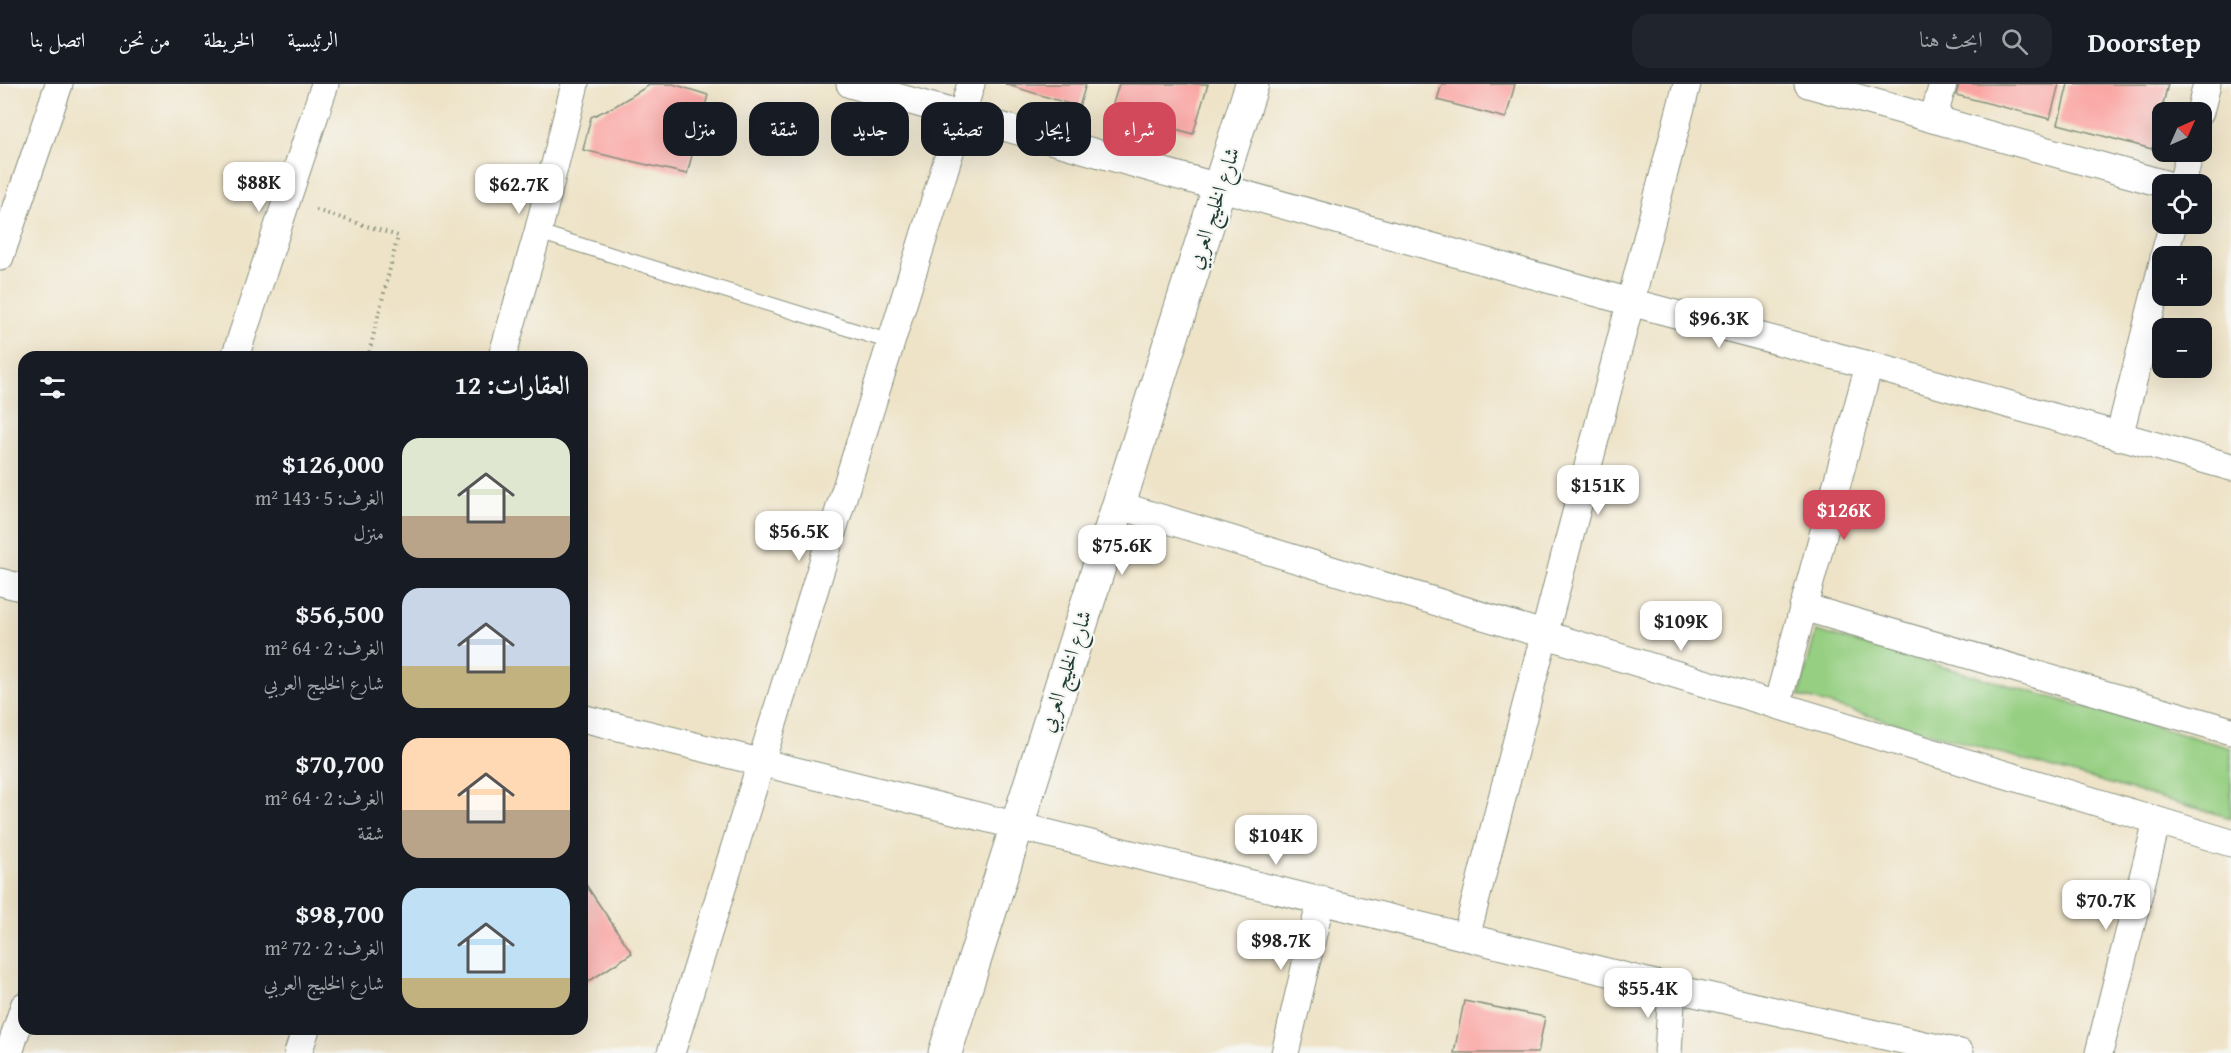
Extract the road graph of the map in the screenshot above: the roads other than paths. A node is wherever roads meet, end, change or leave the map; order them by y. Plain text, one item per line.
1 (59, 84) edge
2 (325, 84) edge
3 (576, 84) edge
4 (850, 84) edge
5 (971, 84) edge
6 (1252, 84) edge
7 (1686, 84) edge
8 (1808, 84) edge
9 (1943, 84) edge
10 (2206, 84) edge
11 (965, 102) edge
12 (2202, 102) edge
13 (921, 104) edge
14 (1934, 119) junction
15 (1004, 128) edge
16 (949, 156) edge
17 (2152, 180) edge
18 (1220, 187) junction
19 (538, 232) junction
20 (0, 257) edge
21 (1630, 303) junction
22 (2152, 306) edge
23 (891, 342) junction
24 (237, 351) edge
25 (504, 351) edge
26 (1869, 365) junction
27 (2119, 437) junction
28 (2231, 467) edge
29 (1118, 505) junction
30 (0, 582) edge
31 (18, 586) edge
32 (1803, 607) junction
33 (1544, 634) junction
34 (1777, 705) junction
35 (588, 720) edge
36 (2231, 731) edge
37 (760, 763) junction
38 (2157, 820) junction
39 (1016, 826) junction
40 (2231, 843) edge
41 (1321, 900) junction
42 (1466, 937) junction
43 (1672, 988) junction
44 (18, 1025) edge
45 (304, 1035) edge
46 (9, 1053) edge
47 (298, 1053) edge
48 (670, 1053) edge
49 (945, 1053) edge
50 (1285, 1053) edge
51 (1668, 1053) edge
52 (1960, 1053) edge
53 (2099, 1053) edge

1 - 20 street
2 - 24 street
3 - 19 street
4 - 13 street
5 - 11 street
6 - 18 street, شارع الخليج العربي
7 - 21 street
8 - 14 street
9 - 14 street
10 - 12 street
14 - 17 street
15 - 18 street
16 - 23 street
18 - 21 street
18 - 29 street, شارع الخليج العربي
19 - 23 lane
19 - 25 street
21 - 26 street
21 - 33 street
22 - 27 street
23 - 37 street
26 - 27 street
26 - 32 street
27 - 28 street
29 - 33 street
29 - 39 street, شارع الخليج العربي
30 - 31 street
32 - 34 street
32 - 36 street
33 - 34 street
33 - 42 street
34 - 38 street
35 - 37 street
37 - 39 street
37 - 48 street
38 - 40 street
38 - 53 street
39 - 41 street
39 - 49 street, شارع الخليج العربي
41 - 42 street
41 - 50 street
42 - 43 street
43 - 51 street
43 - 52 street
44 - 46 street
45 - 47 street

